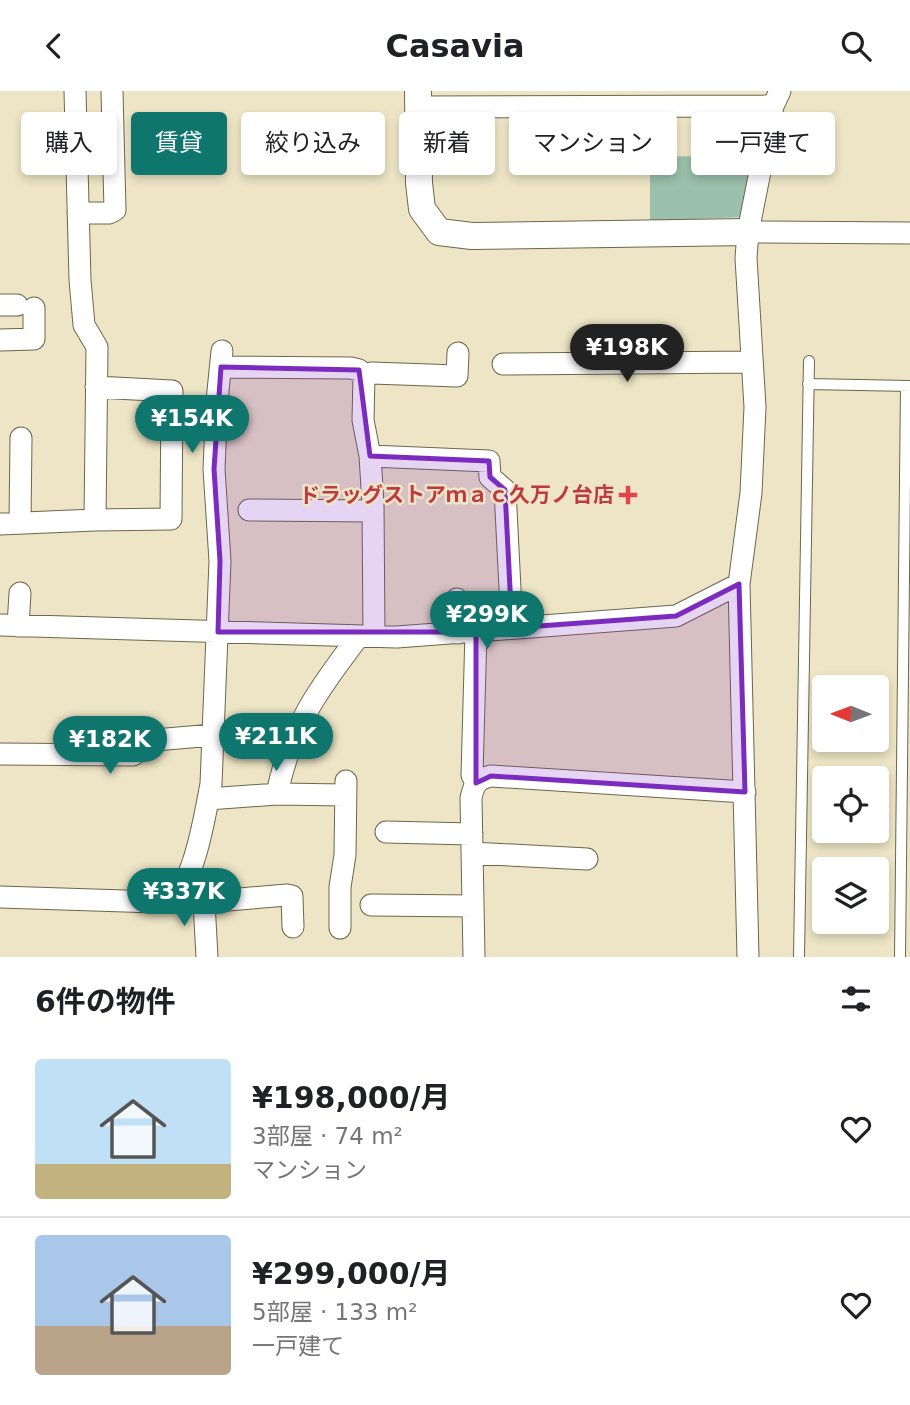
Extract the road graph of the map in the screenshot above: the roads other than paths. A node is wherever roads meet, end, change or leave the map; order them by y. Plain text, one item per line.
1 (75, 91) edge
2 (112, 91) edge
3 (776, 98) edge
4 (418, 99) edge
5 (79, 212) junction
6 (748, 232) junction
7 (910, 233) edge
8 (17, 306) edge
9 (0, 340) edge
10 (458, 353) dead end
11 (809, 361) dead end
12 (752, 362) junction
13 (503, 364) dead end
14 (364, 375) junction
15 (808, 384) junction
16 (908, 386) edge
17 (96, 387) junction
18 (21, 437) dead end
19 (370, 456) junction
20 (249, 510) dead end
21 (373, 511) junction
22 (96, 520) junction
23 (10, 524) edge
24 (739, 584) junction
25 (20, 593) dead end
26 (457, 599) dead end
27 (9, 626) edge
28 (512, 628) junction
29 (218, 632) junction
30 (467, 632) junction
31 (367, 636) junction
32 (213, 735) junction
33 (0, 754) edge
34 (476, 783) junction
35 (745, 792) junction
36 (277, 794) junction
37 (208, 799) junction
38 (386, 832) dead end
39 (472, 844) junction
40 (587, 861) dead end
41 (181, 889) junction
42 (0, 897) edge
43 (204, 902) junction
44 (371, 905) dead end
45 (473, 906) junction
46 (293, 927) dead end
47 (340, 928) dead end
48 (207, 957) edge
49 (474, 957) edge
50 (748, 957) edge
51 (799, 957) edge
52 (900, 957) edge

1 - 5 street
2 - 5 street
3 - 4 street
3 - 6 street
4 - 6 street
5 - 17 street
6 - 7 street
6 - 12 street
8 - 9 street
10 - 14 street
11 - 15 lane
12 - 13 street
12 - 24 street
14 - 19 street
14 - 29 street
15 - 16 lane
15 - 51 lane
16 - 52 lane
17 - 22 street
17 - 22 street
18 - 23 street
19 - 21 street
19 - 28 street
20 - 21 street
21 - 31 street
22 - 23 street
24 - 28 street
24 - 35 street
25 - 27 street
26 - 30 street
27 - 29 street
28 - 30 street
29 - 31 street
29 - 32 street
30 - 31 street
30 - 34 street
31 - 36 street
32 - 33 street
32 - 37 street
34 - 35 street
34 - 39 street
35 - 50 street
36 - 37 street
36 - 47 street
37 - 41 street
38 - 39 street
39 - 40 street
39 - 45 street
41 - 42 street
41 - 43 street
43 - 46 street
43 - 48 street
44 - 45 street
45 - 49 street

